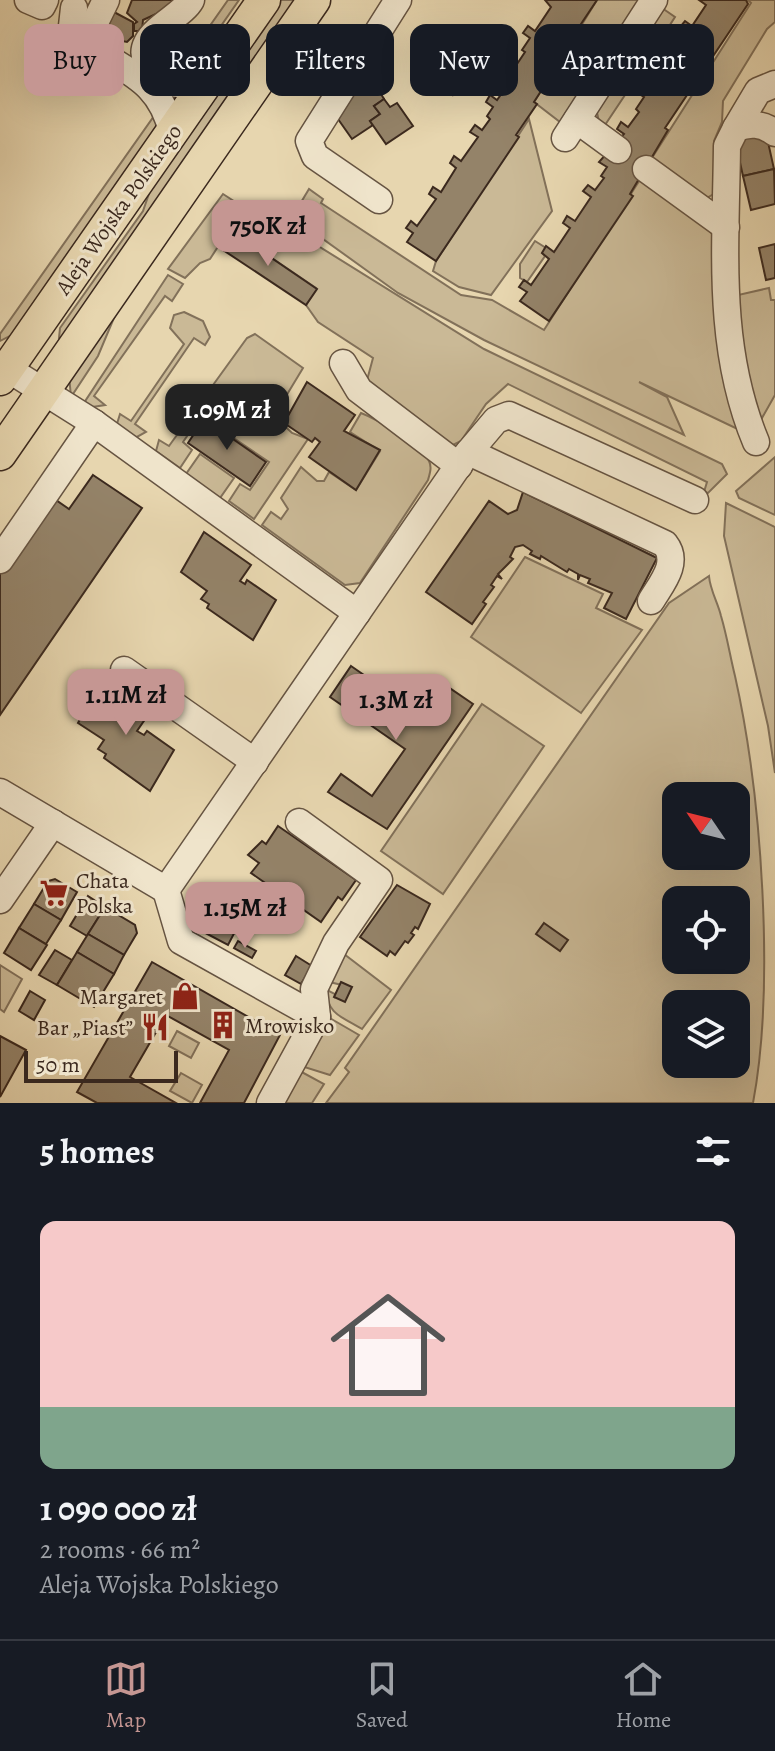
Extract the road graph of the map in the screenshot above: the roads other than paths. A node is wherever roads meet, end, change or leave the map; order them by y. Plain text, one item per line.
1 (28, 0) edge
2 (45, 0) edge
3 (106, 0) edge
4 (191, 0) edge
5 (264, 0) edge
6 (314, 0) edge
7 (398, 0) edge
8 (654, 0) edge
9 (74, 8) dead end
10 (72, 24) edge
11 (94, 24) edge
12 (161, 24) edge
13 (247, 24) edge
14 (124, 67) edge
15 (775, 84) edge
16 (197, 96) edge
17 (736, 128) junction
18 (172, 132) junction
19 (775, 133) edge
20 (618, 150) dead end
21 (646, 169) dead end
22 (379, 200) dead end
23 (726, 227) junction
24 (343, 363) dead end
25 (3, 370) edge
26 (44, 390) junction
27 (94, 423) junction
28 (756, 442) dead end
29 (0, 454) edge
30 (464, 459) junction
31 (695, 500) dead end
32 (0, 560) edge
33 (651, 601) dead end
34 (357, 613) junction
35 (124, 670) dead end
36 (255, 762) junction
37 (0, 792) edge
38 (299, 822) dead end
39 (53, 823) junction
40 (166, 890) junction
41 (0, 900) edge
42 (317, 1017) junction
43 (270, 1103) edge

1 - 2 street
3 - 11 street
4 - 12 street
5 - 13 main road, Aleja Wojska Polskiego
6 - 26 main road, Aleja Wojska Polskiego
7 - 22 street
8 - 20 street
9 - 10 street
14 - 18 street
15 - 17 street
16 - 18 main road, Aleja Wojska Polskiego
17 - 19 street
17 - 23 street
18 - 25 main road, Aleja Wojska Polskiego
21 - 23 street
23 - 28 street
24 - 30 street
25 - 26 street
26 - 27 street
26 - 29 main road, Aleja Wojska Polskiego
27 - 32 street
27 - 34 street
30 - 31 street
30 - 33 street
30 - 34 street
34 - 36 street
35 - 36 street
36 - 40 street
37 - 39 street
38 - 42 street
39 - 40 street
39 - 41 street
40 - 42 street
42 - 43 street

